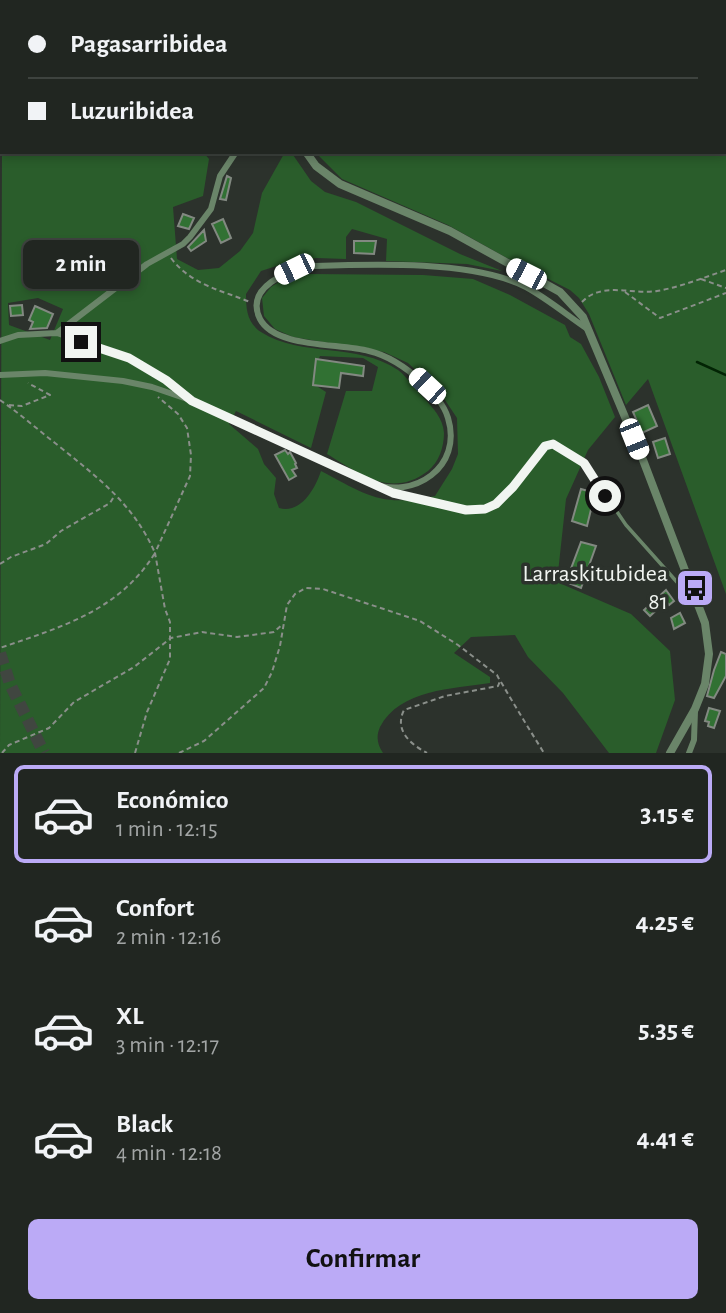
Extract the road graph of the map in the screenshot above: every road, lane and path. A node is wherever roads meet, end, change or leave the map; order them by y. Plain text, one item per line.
1 (235, 154) edge
2 (307, 154) edge
3 (168, 252) junction
4 (726, 270) edge
5 (701, 279) junction
6 (726, 288) edge
7 (623, 290) junction
8 (726, 293) edge
9 (257, 304) junction
10 (577, 308) junction
11 (589, 330) junction
12 (57, 333) junction
13 (0, 341) edge
14 (34, 372) junction
15 (0, 375) edge
16 (152, 387) junction
17 (0, 400) edge
18 (192, 401) junction
19 (8, 405) junction
20 (382, 487) junction
21 (115, 495) junction
22 (155, 553) junction
23 (0, 564) edge
24 (699, 607) junction
25 (284, 623) junction
26 (171, 638) junction
27 (0, 648) edge
28 (500, 681) junction
29 (695, 709) junction
30 (2, 753) edge
31 (135, 753) edge
32 (178, 753) edge
33 (427, 753) edge
34 (544, 753) edge
35 (670, 753) edge
36 (689, 753) edge

1 - 3 street
2 - 10 street
3 - 9 path
3 - 12 street
4 - 5 path
5 - 6 path
5 - 7 path
7 - 8 path
7 - 10 path
9 - 11 street
9 - 20 street
10 - 11 street
11 - 24 street
12 - 13 street
12 - 18 street
14 - 15 street
14 - 16 street
14 - 19 path
16 - 18 street
16 - 22 path
17 - 19 path
18 - 20 street
19 - 21 path
20 - 24 lane
21 - 22 path
21 - 23 path
22 - 26 path
22 - 27 path
24 - 29 street
25 - 26 path
25 - 28 path
25 - 32 path
26 - 30 path
26 - 31 path
28 - 33 path
28 - 34 path
29 - 35 street
29 - 36 street

